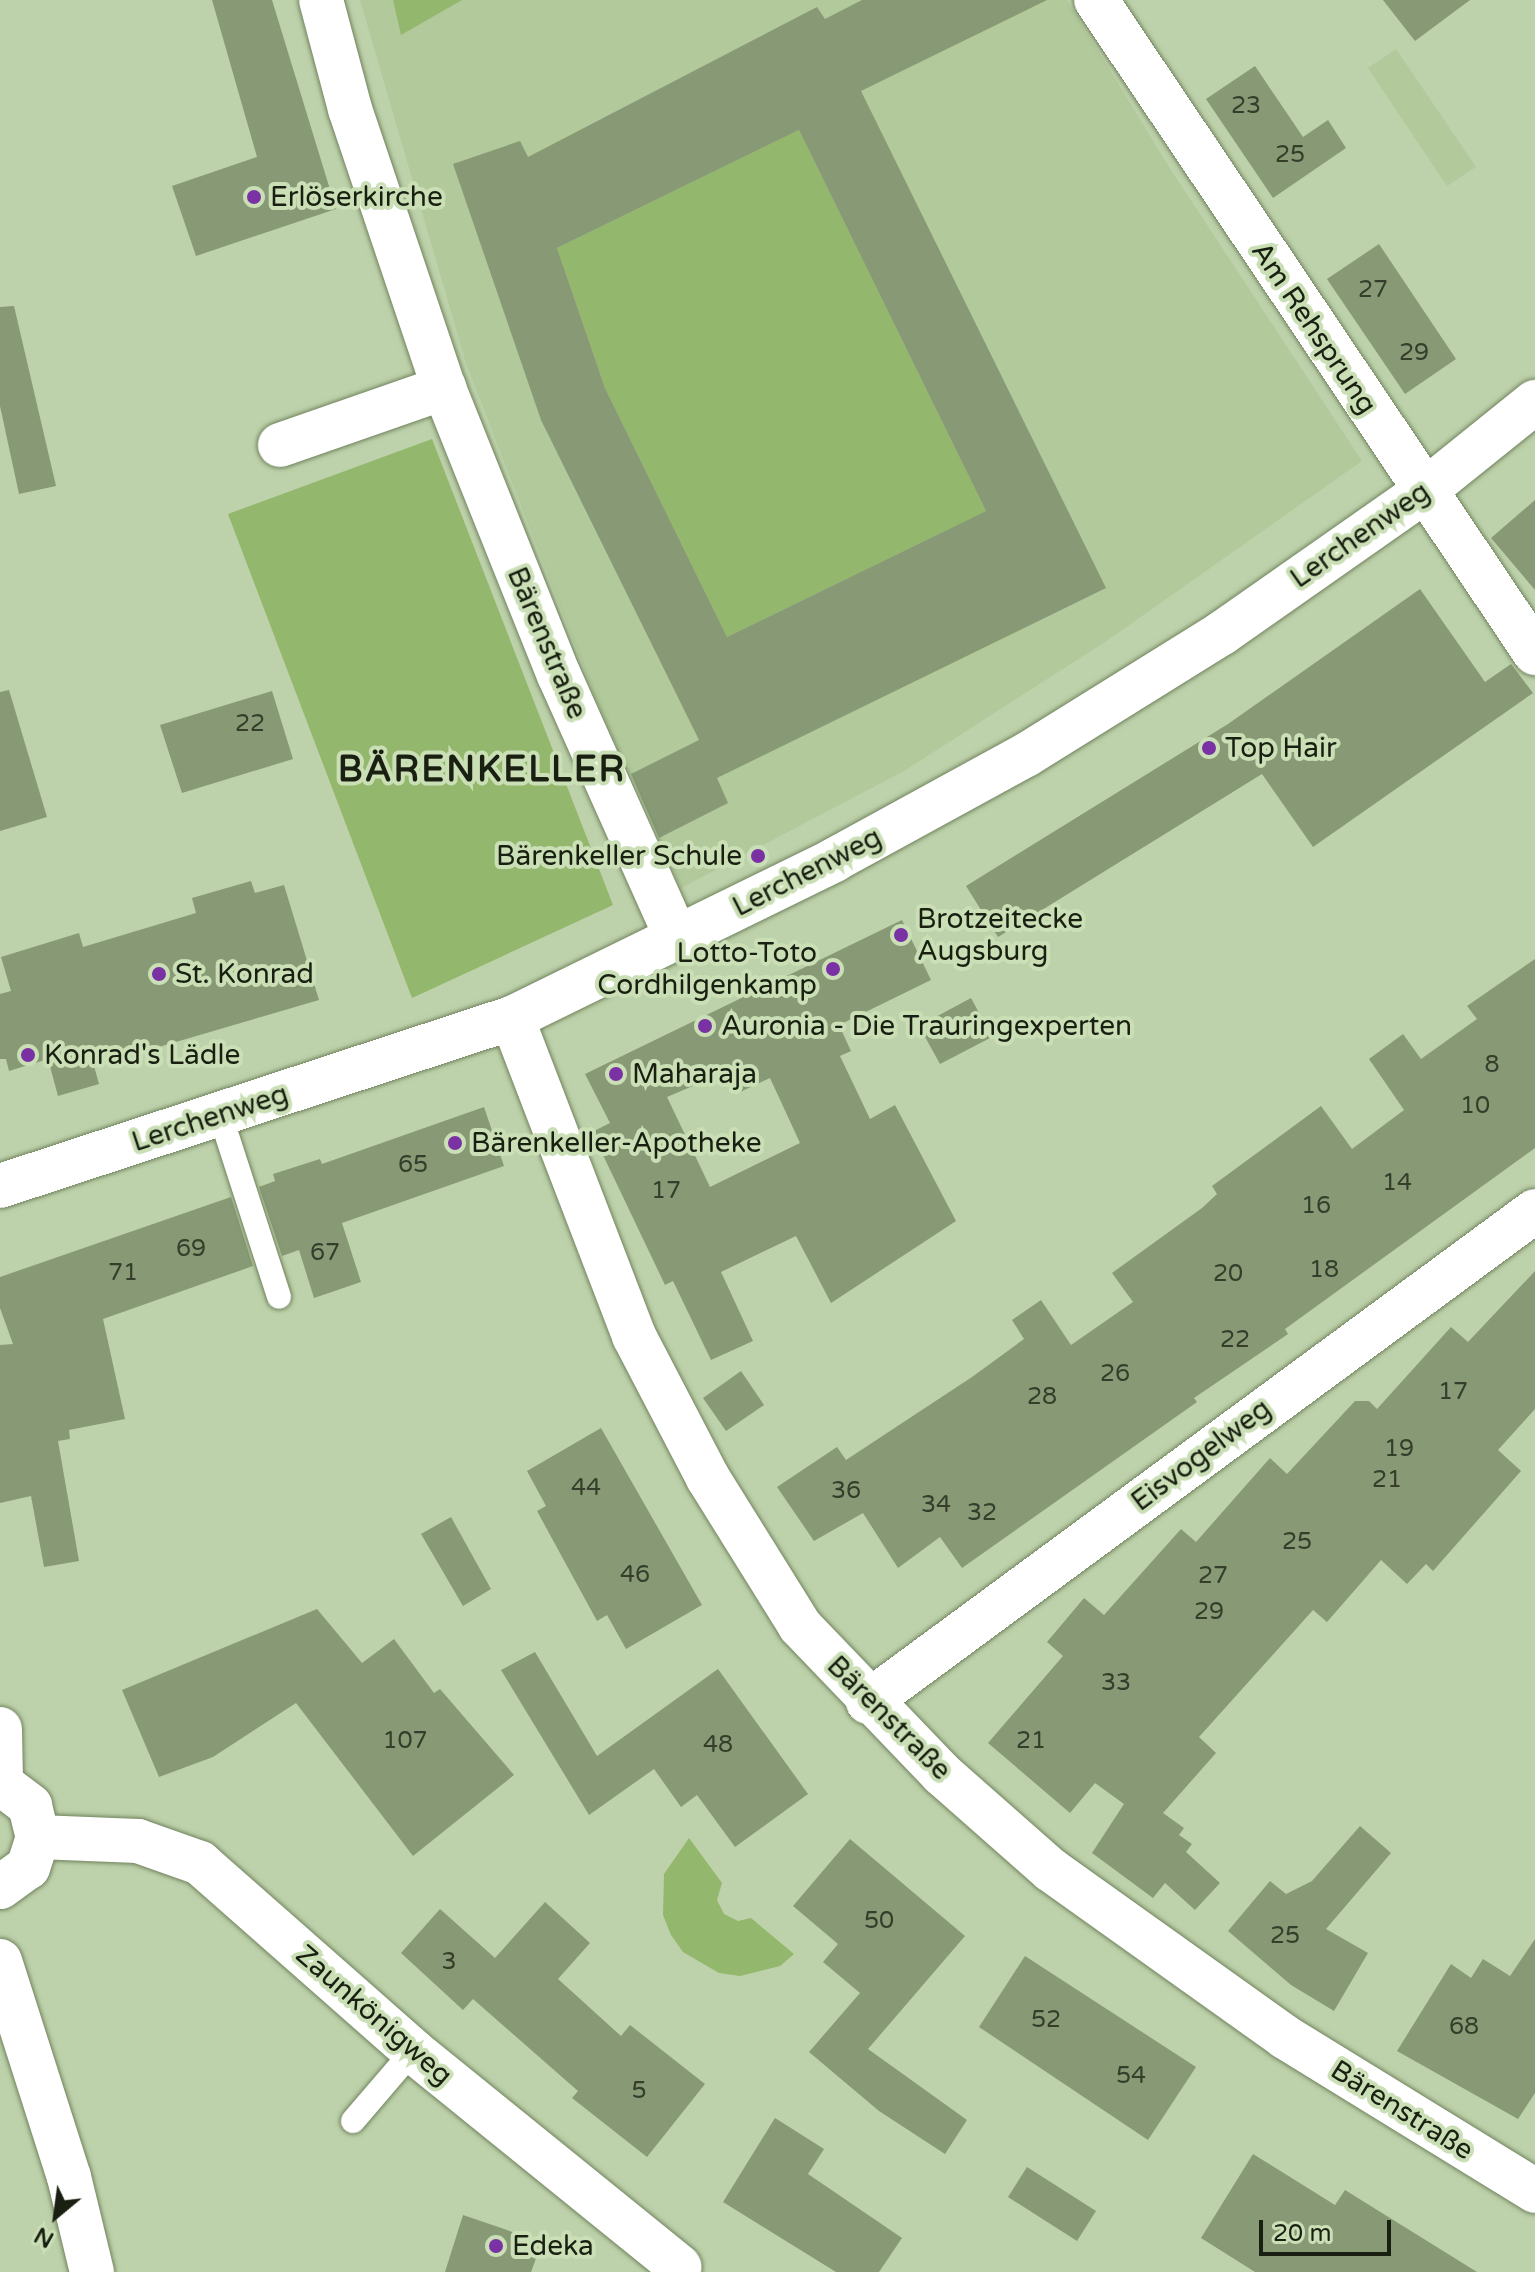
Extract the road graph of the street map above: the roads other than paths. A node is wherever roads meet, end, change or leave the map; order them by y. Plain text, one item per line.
1 (321, 0) edge
2 (1096, 0) edge
3 (444, 388) junction
4 (1535, 402) edge
5 (280, 445) dead end
6 (1423, 492) junction
7 (1535, 653) edge
8 (677, 939) junction
9 (512, 1018) junction
10 (220, 1114) junction
11 (0, 1186) edge
12 (1535, 1211) edge
13 (279, 1297) dead end
14 (868, 1702) junction
15 (0, 1729) edge
16 (0, 1783) edge
17 (38, 1837) junction
18 (0, 1887) edge
19 (0, 1961) edge
20 (413, 2051) junction
21 (353, 2121) dead end
22 (1535, 2191) edge
23 (685, 2269) edge
24 (92, 2272) edge

1 - 3 street, Bärenstraße
2 - 6 street, Am Rehsprung
3 - 5 street
3 - 8 street, Bärenstraße
4 - 6 street, Lerchenweg
6 - 7 street, Am Rehsprung
6 - 8 street, Lerchenweg
8 - 9 street, Lerchenweg
9 - 10 street, Lerchenweg
9 - 14 street, Bärenstraße
10 - 11 street, Lerchenweg
10 - 13 lane
12 - 14 street, Eisvogelweg
14 - 22 street, Bärenstraße
15 - 16 street
16 - 17 street
17 - 18 street
17 - 20 street, Zaunkönigweg
19 - 24 street
20 - 21 lane
20 - 23 street, Zaunkönigweg

